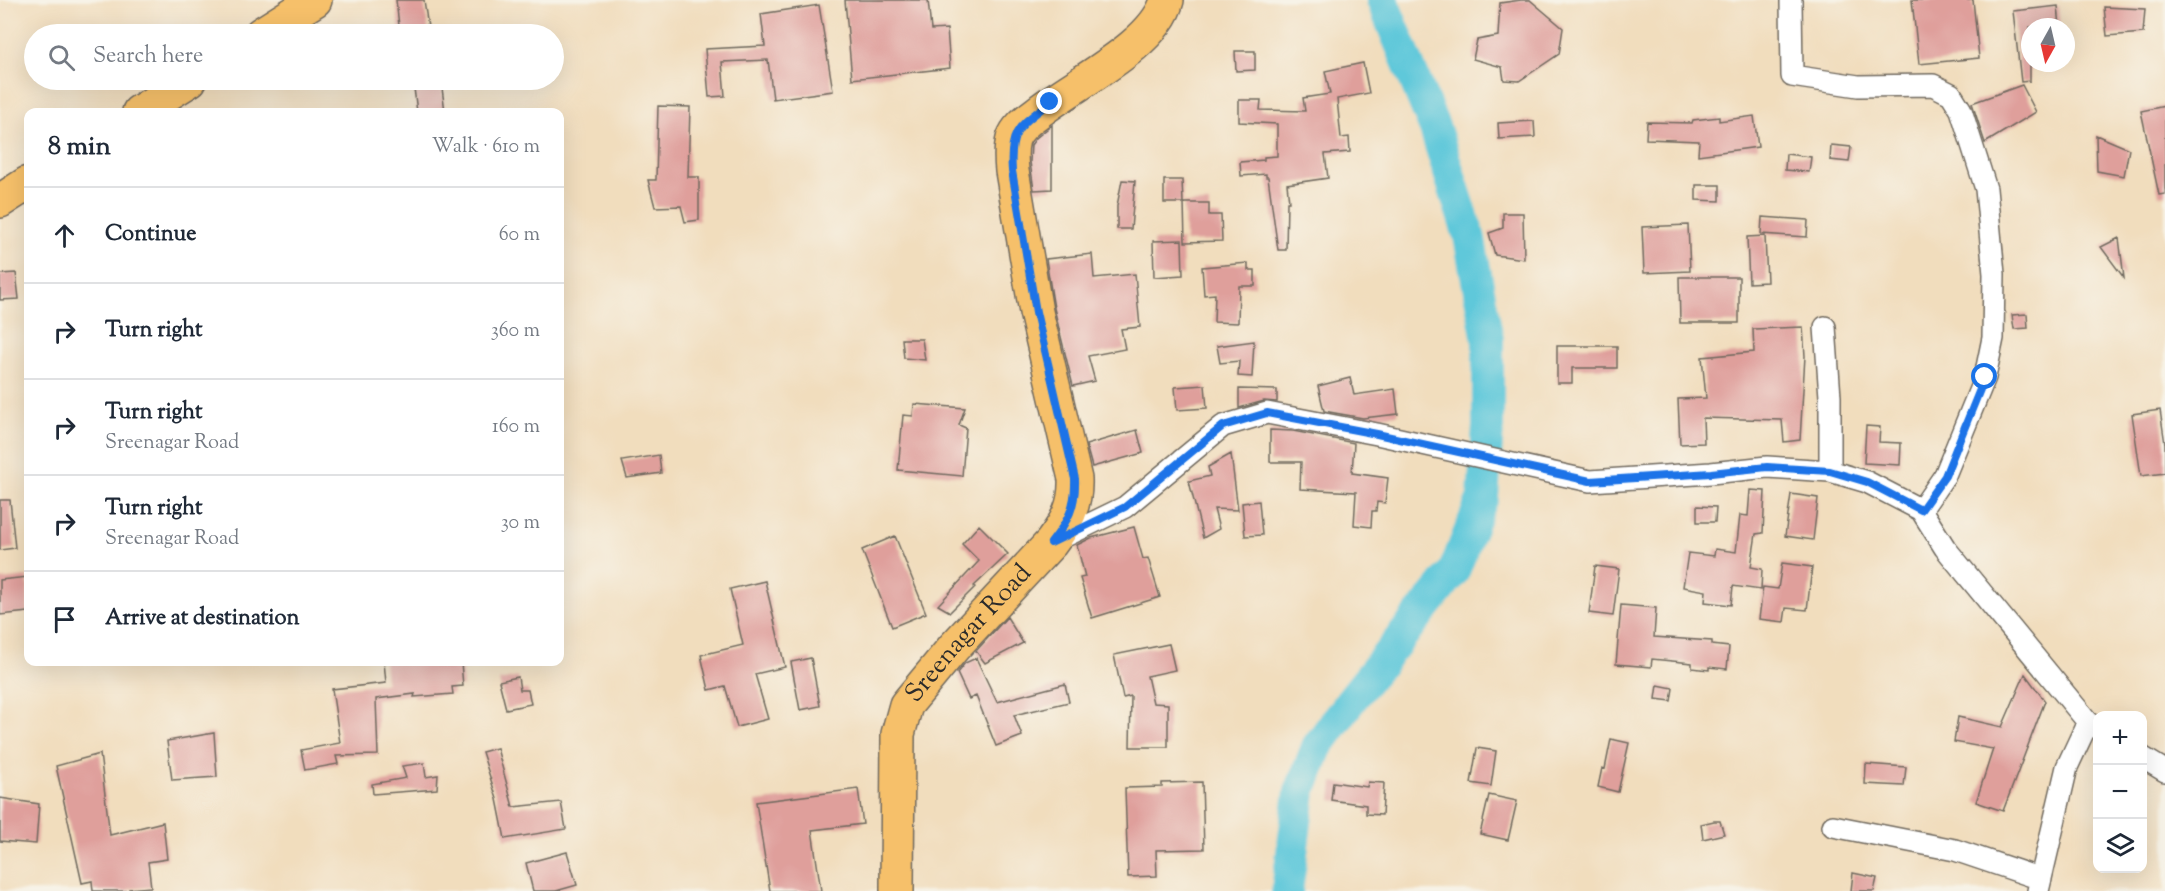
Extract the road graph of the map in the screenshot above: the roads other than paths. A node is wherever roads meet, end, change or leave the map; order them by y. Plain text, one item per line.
1 (315, 0) edge
2 (1167, 0) edge
3 (1791, 0) edge
4 (277, 24) edge
5 (174, 90) edge
6 (145, 108) edge
7 (24, 186) edge
8 (0, 201) edge
9 (1826, 327) dead end
10 (1830, 471) junction
11 (1921, 510) junction
12 (1051, 543) junction
13 (2093, 725) edge
14 (2147, 760) edge
15 (2165, 771) edge
16 (1833, 826) dead end
17 (2040, 885) edge
18 (897, 891) edge

1 - 4 main road
2 - 12 main road, Sreenagar Road
3 - 11 street
5 - 6 main road
7 - 8 main road
9 - 10 street
10 - 11 street
10 - 12 street
11 - 13 street
12 - 18 main road, Sreenagar Road
13 - 17 street
14 - 15 street
16 - 17 street

